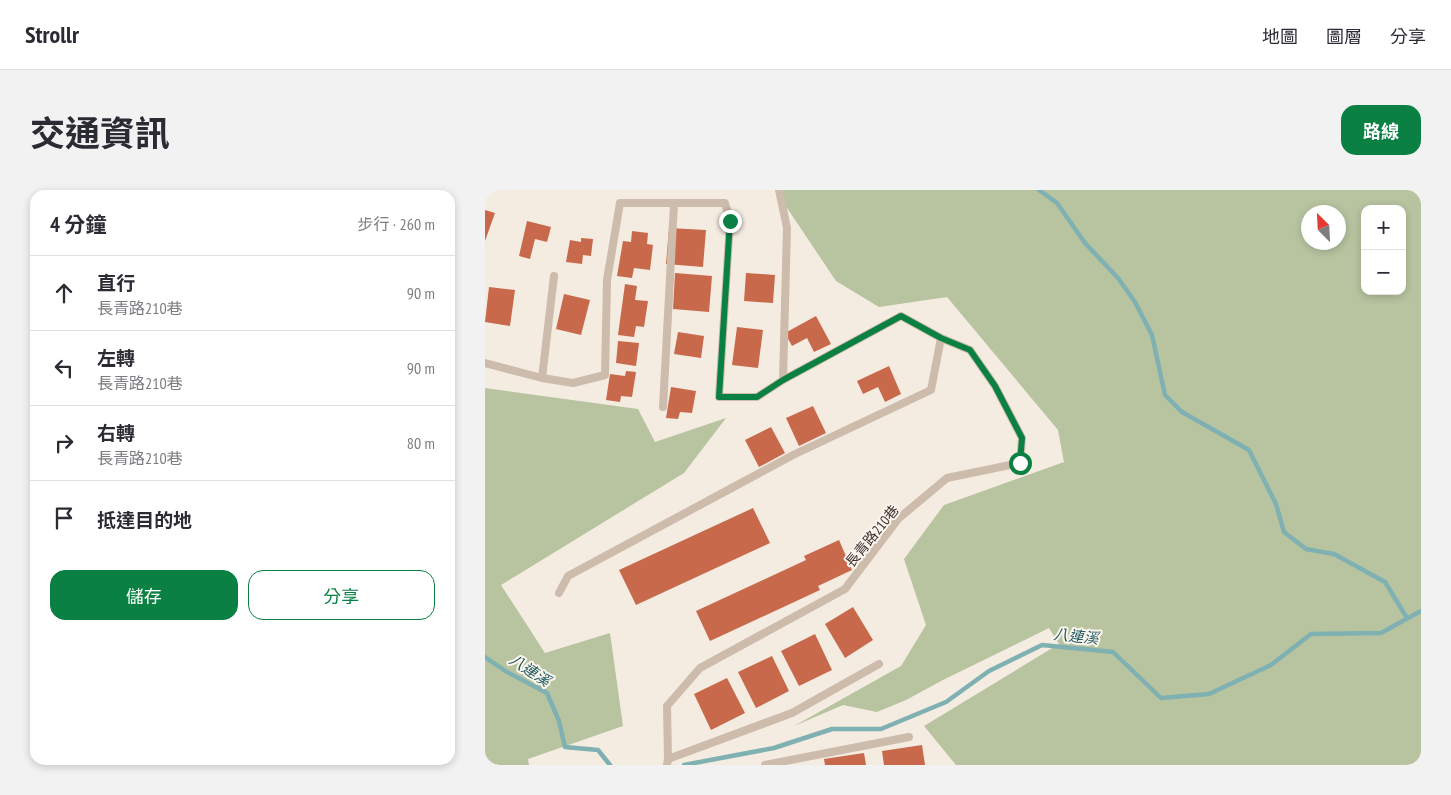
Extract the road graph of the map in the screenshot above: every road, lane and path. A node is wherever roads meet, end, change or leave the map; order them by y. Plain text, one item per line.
1 (779, 190) edge
2 (674, 204) junction
3 (554, 276) dead end
4 (941, 338) junction
5 (485, 363) edge
6 (543, 378) junction
7 (783, 380) junction
8 (663, 408) dead end
9 (559, 593) dead end
10 (879, 664) dead end
11 (909, 737) dead end
12 (667, 762) edge
13 (765, 765) edge

1 - 7 lane
2 - 6 lane, 長青路210巷
2 - 7 lane, 長青路210巷
2 - 8 lane
3 - 6 lane
4 - 7 lane, 長青路210巷
4 - 9 lane
4 - 12 lane, 長青路210巷
5 - 6 lane, 長青路210巷
10 - 12 lane
11 - 13 lane

